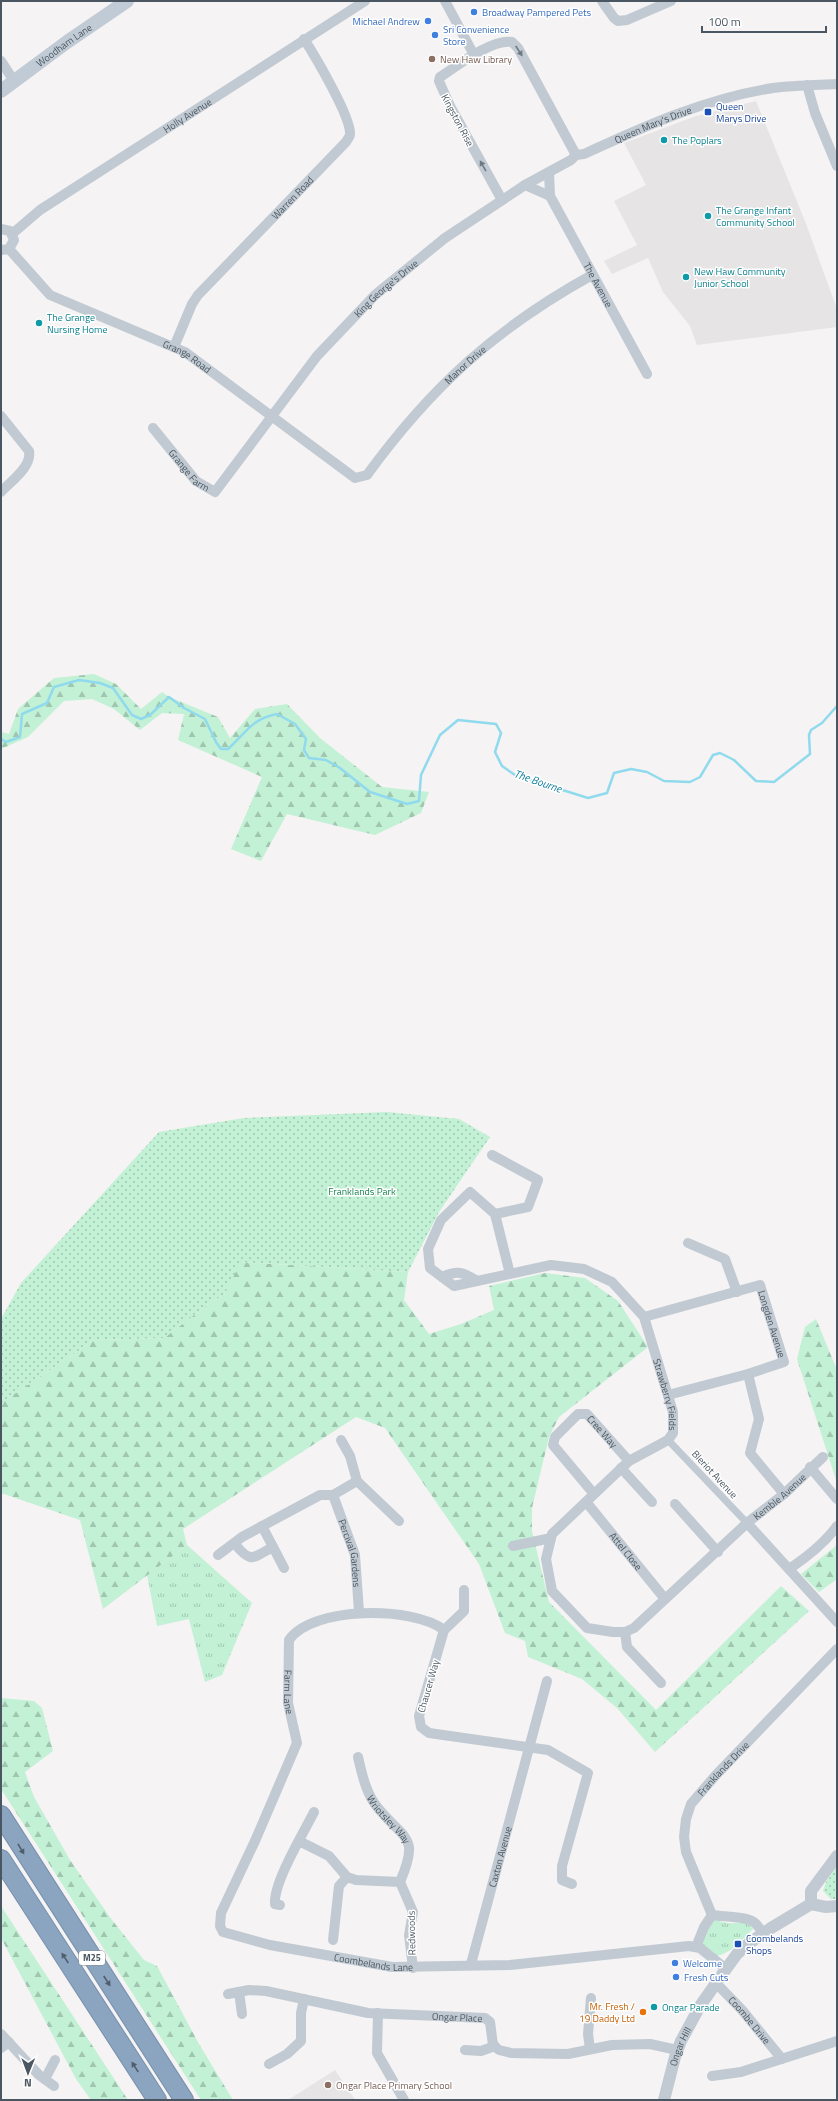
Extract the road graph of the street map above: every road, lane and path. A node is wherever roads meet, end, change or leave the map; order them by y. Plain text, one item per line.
1 (127, 1) edge
2 (365, 1) edge
3 (445, 1) edge
4 (602, 1) edge
5 (671, 1) edge
6 (304, 40) junction
7 (474, 55) junction
8 (1, 61) edge
9 (14, 81) junction
10 (837, 84) edge
11 (808, 85) junction
12 (1, 90) edge
13 (576, 155) junction
14 (837, 166) edge
15 (549, 172) junction
16 (525, 185) junction
17 (550, 196) junction
18 (502, 200) junction
19 (1, 229) edge
20 (12, 234) junction
21 (5, 250) edge
22 (592, 275) junction
23 (174, 347) junction
24 (646, 374) dead end
25 (1, 416) edge
26 (271, 417) junction
27 (153, 428) dead end
28 (360, 478) joint
29 (1, 492) edge
30 (492, 1155) dead end
31 (495, 1214) junction
32 (688, 1243) dead end
33 (510, 1274) junction
34 (737, 1292) junction
35 (644, 1317) junction
36 (748, 1374) junction
37 (668, 1395) junction
38 (341, 1440) dead end
39 (668, 1440) junction
40 (823, 1457) dead end
41 (625, 1464) junction
42 (810, 1467) junction
43 (357, 1480) junction
44 (594, 1494) junction
45 (784, 1494) junction
46 (333, 1495) junction
47 (837, 1499) edge
48 (587, 1502) junction
49 (652, 1502) dead end
50 (675, 1504) dead end
51 (399, 1521) dead end
52 (747, 1523) junction
53 (262, 1526) junction
54 (837, 1526) edge
55 (551, 1538) junction
56 (235, 1544) junction
57 (514, 1546) dead end
58 (273, 1547) junction
59 (718, 1552) junction
60 (218, 1555) dead end
61 (284, 1568) dead end
62 (789, 1569) junction
63 (464, 1590) dead end
64 (665, 1599) junction
65 (359, 1612) junction
66 (837, 1622) edge
67 (444, 1630) junction
68 (625, 1632) junction
69 (837, 1649) edge
70 (547, 1681) dead end
71 (661, 1683) dead end
72 (297, 1743) joint
73 (529, 1749) junction
74 (358, 1757) dead end
75 (314, 1812) dead end
76 (1, 1815) edge
77 (299, 1841) junction
78 (837, 1856) edge
79 (1, 1859) edge
80 (347, 1877) junction
81 (400, 1882) junction
82 (572, 1884) dead end
83 (811, 1904) junction
84 (280, 1905) dead end
85 (837, 1906) edge
86 (712, 1915) junction
87 (767, 1930) junction
88 (333, 1940) dead end
89 (696, 1947) junction
90 (471, 1964) junction
91 (413, 1968) junction
92 (726, 1969) junction
93 (716, 1983) junction
94 (239, 1992) junction
95 (228, 1994) dead end
96 (591, 1998) dead end
97 (304, 1999) junction
98 (378, 2013) junction
99 (242, 2014) dead end
100 (1, 2034) edge
101 (837, 2041) edge
102 (5, 2045) edge
103 (495, 2046) junction
104 (590, 2049) junction
105 (465, 2050) dead end
106 (677, 2050) junction
107 (782, 2059) junction
108 (56, 2060) dead end
109 (269, 2064) dead end
110 (712, 2076) dead end
111 (45, 2079) junction
112 (54, 2086) dead end
113 (157, 2100) edge
114 (184, 2100) edge
115 (404, 2100) edge
116 (664, 2100) edge

1 - 9 main road, Woodham Lane
2 - 6 street, Holly Avenue
3 - 7 street
4 - 5 street
6 - 20 street, Holly Avenue
6 - 23 street, Warren Road
7 -> 13 street, Kingston Rise
18 -> 7 street, Kingston Rise
8 - 9 street
9 - 12 main road, Woodham Lane
10 - 11 street, Queen Mary's Drive
11 - 13 street, Queen Mary's Drive
11 - 14 street
13 - 15 street, Queen Mary's Drive
15 - 16 street, Queen Mary's Drive
15 - 17 street, The Avenue
16 - 17 street
16 - 18 street, King George's Drive
17 - 22 street, The Avenue
18 - 26 street, King George's Drive
19 - 20 street
20 - 21 street, Grange Road
21 - 23 street, Grange Road
22 - 24 street, The Avenue
22 - 28 street, Manor Drive
23 - 26 street, Grange Road
25 - 29 street
26 - 27 street, Grange Farm
26 - 28 street, Grange Road
30 - 31 street
31 - 33 street
31 - 33 street, Strawberry Fields
32 - 34 street
33 - 35 street, Strawberry Fields
34 - 35 street, Longden Avenue
34 - 36 street, Longden Avenue
35 - 37 street, Strawberry Fields
36 - 37 street, Longden Avenue
36 - 45 street
37 - 39 street, Strawberry Fields
38 - 43 street
39 - 41 street, Strawberry Fields
39 - 52 street, Bleriot Avenue
40 - 42 street, Kemble Avenue
41 - 44 street, Strawberry Fields
41 - 44 street, Cree Way
41 - 49 street, Cree Way
42 - 45 street, Kemble Avenue
42 - 47 street, Kemble Avenue
43 - 46 street
43 - 51 street
44 - 48 street, Strawberry Fields
45 - 52 street, Kemble Avenue
46 - 53 street
46 - 65 street, Percival Gardens
48 - 55 street, Strawberry Fields
48 - 64 street, Attel Close
50 - 59 street
52 - 59 street
52 - 62 street
53 - 56 street
53 - 58 street
54 - 62 street
55 - 57 street
55 - 68 street, Strawberry Fields
56 - 58 street
56 - 60 street
58 - 61 street
59 - 64 street
62 - 66 street
63 - 67 street
64 - 68 street
65 - 67 street
65 - 72 street, Farm Lane
67 - 73 street, Chaucer Way
68 - 71 street
69 - 86 street, Franklands Drive
70 - 73 street
72 - 91 street, Coombelands Lane
73 - 82 street, Chaucer Way
73 - 90 street, Caxton Avenue
74 - 81 street, Wriotsley Way
75 - 77 street
76 -> 114 highway, M25
77 - 80 street
77 - 84 street
78 - 83 street
113 -> 79 highway, M25
80 - 81 street
80 - 88 street
81 - 91 street, Redwoods
83 - 85 street
83 - 87 street, Ongar Hill
86 - 87 street
86 - 89 street
87 - 92 street, Ongar Hill
89 - 90 street, Coombelands Lane
89 - 92 street, Coombelands Lane
90 - 91 street, Coombelands Lane
92 - 93 street, Ongar Hill
93 - 106 street, Ongar Hill
93 - 107 street, Coombe Drive
94 - 95 street, Ongar Place
94 - 97 street, Ongar Place
94 - 99 street
96 - 104 street
97 - 98 street, Ongar Place
97 - 109 street
98 - 103 street, Ongar Place
98 - 115 street
100 - 102 street
101 - 107 street
102 - 111 street
103 - 104 street
103 - 105 street
104 - 106 street
106 - 116 street, Ongar Hill
107 - 110 street
108 - 111 street
111 - 112 street

